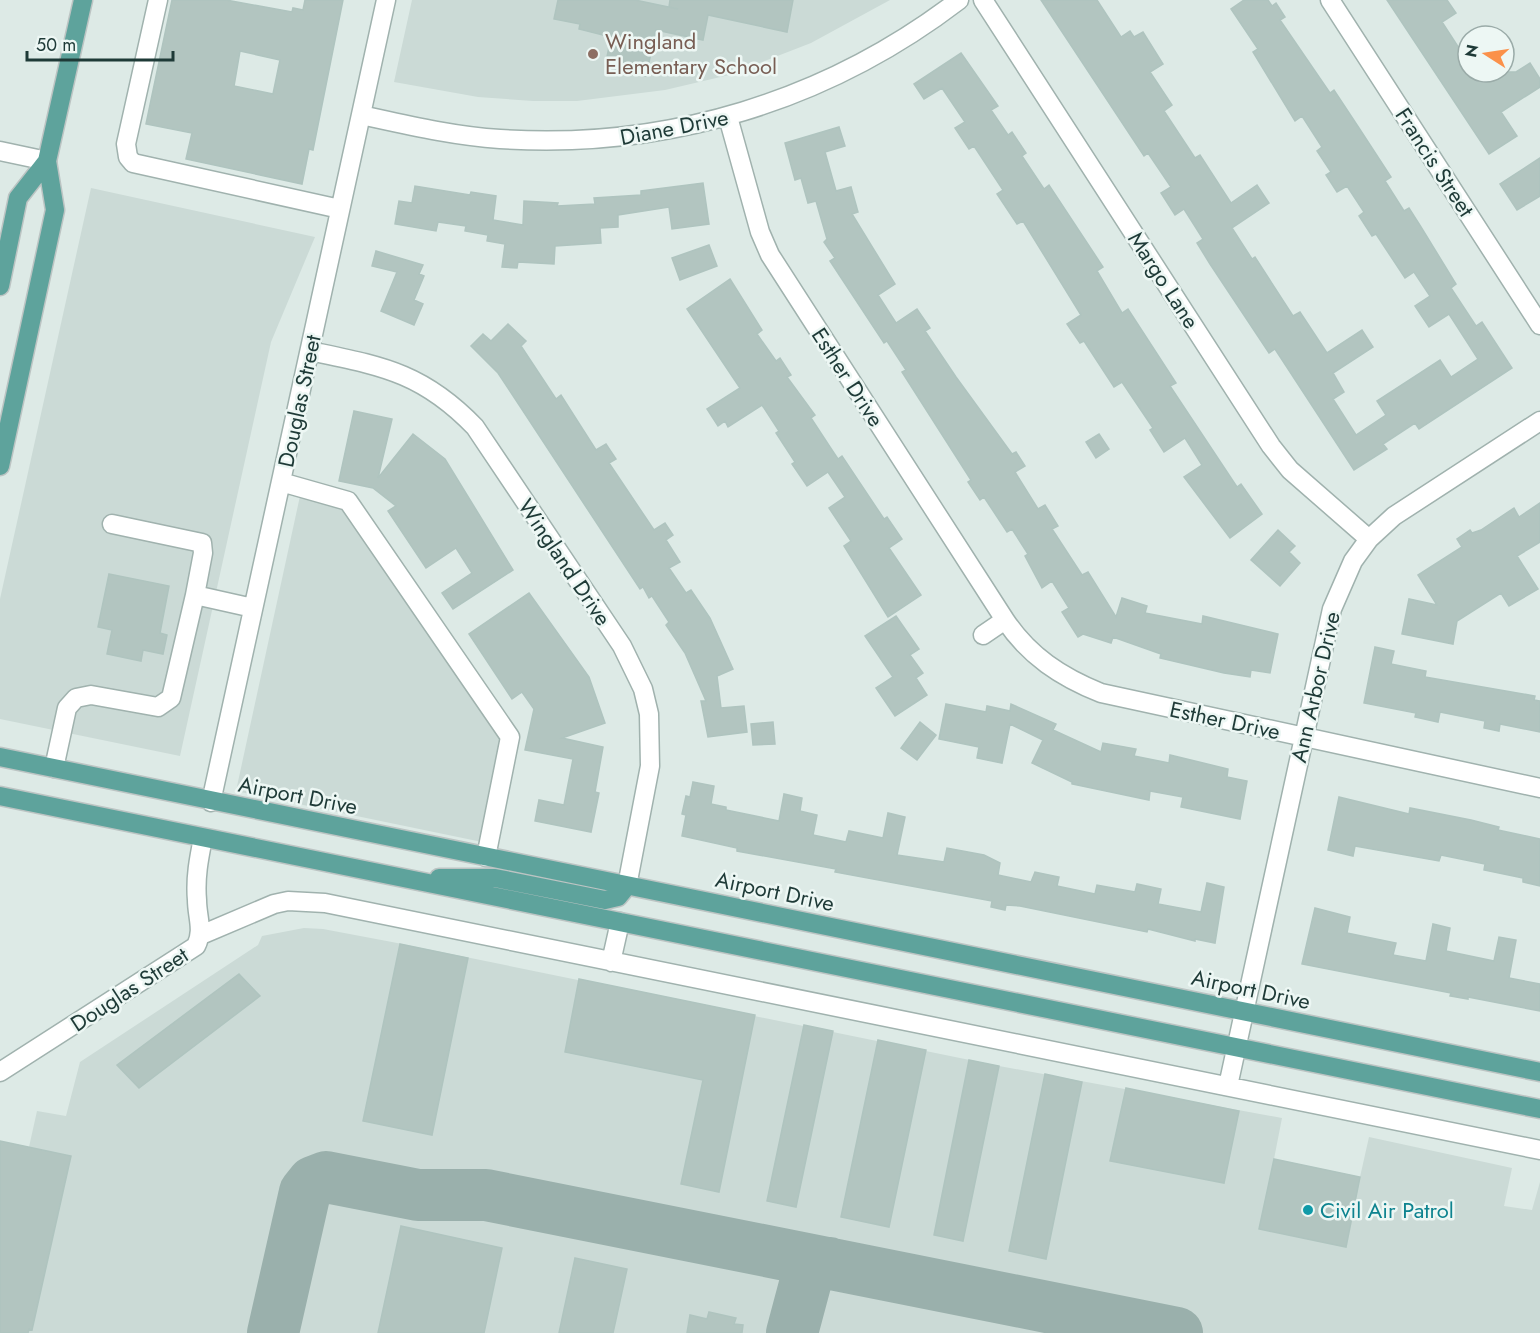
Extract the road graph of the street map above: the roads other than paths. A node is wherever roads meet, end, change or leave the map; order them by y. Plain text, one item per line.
1 (82, 0) edge
2 (158, 0) edge
3 (386, 0) edge
4 (959, 0) edge
5 (983, 0) edge
6 (1330, 0) edge
7 (361, 115) junction
8 (728, 117) junction
9 (0, 152) edge
10 (47, 161) junction
11 (340, 209) junction
12 (0, 286) edge
13 (1540, 325) edge
14 (310, 351) junction
15 (1540, 421) edge
16 (0, 466) edge
17 (281, 482) junction
18 (112, 524) dead end
19 (1369, 539) junction
20 (195, 595) junction
21 (253, 608) junction
22 (1005, 620) junction
23 (982, 634) dead end
24 (1304, 738) junction
25 (0, 757) edge
26 (54, 768) junction
27 (1540, 788) edge
28 (0, 796) edge
29 (211, 802) junction
30 (203, 838) junction
31 (486, 857) junction
32 (404, 878) junction
33 (627, 886) junction
34 (620, 922) junction
35 (201, 935) junction
36 (611, 962) junction
37 (1244, 1011) junction
38 (1236, 1047) junction
39 (0, 1072) edge
40 (1540, 1072) edge
41 (1228, 1086) junction
42 (1540, 1109) edge
43 (1540, 1150) edge

1 - 10 main road
2 - 11 street
3 - 7 street, Douglas Street
4 - 8 street, Diane Drive
5 - 19 street, Margo Lane
6 - 13 street, Francis Street
7 - 8 street, Diane Drive
7 - 11 street, Douglas Street
8 - 22 street, Esther Drive
9 - 10 street
10 - 12 main road
10 - 16 main road
11 - 14 street, Douglas Street
14 - 17 street, Douglas Street
14 - 33 street, Wingland Drive
15 - 19 street, Ann Arbor Drive
17 - 21 street, Douglas Street
17 - 31 street
18 - 20 street
19 - 24 street, Ann Arbor Drive
20 - 21 street
20 - 26 street
21 - 29 street, Douglas Street
22 - 23 street
22 - 24 street, Esther Drive
24 - 27 street, Esther Drive
24 - 37 street, Ann Arbor Drive
25 - 26 main road, Airport Drive
26 - 29 main road, Airport Drive
28 - 30 main road
29 - 31 main road, Airport Drive
30 - 32 main road
30 - 35 street, Douglas Street
31 - 33 main road, Airport Drive
32 - 33 main road
32 - 34 main road
33 - 37 main road, Airport Drive
34 - 36 street
34 - 38 main road
35 - 36 street
35 - 39 street, Douglas Street
36 - 41 street
37 - 38 street, Ann Arbor Drive
37 - 40 main road, Airport Drive
38 - 41 street, Ann Arbor Drive
38 - 42 main road
41 - 43 street

